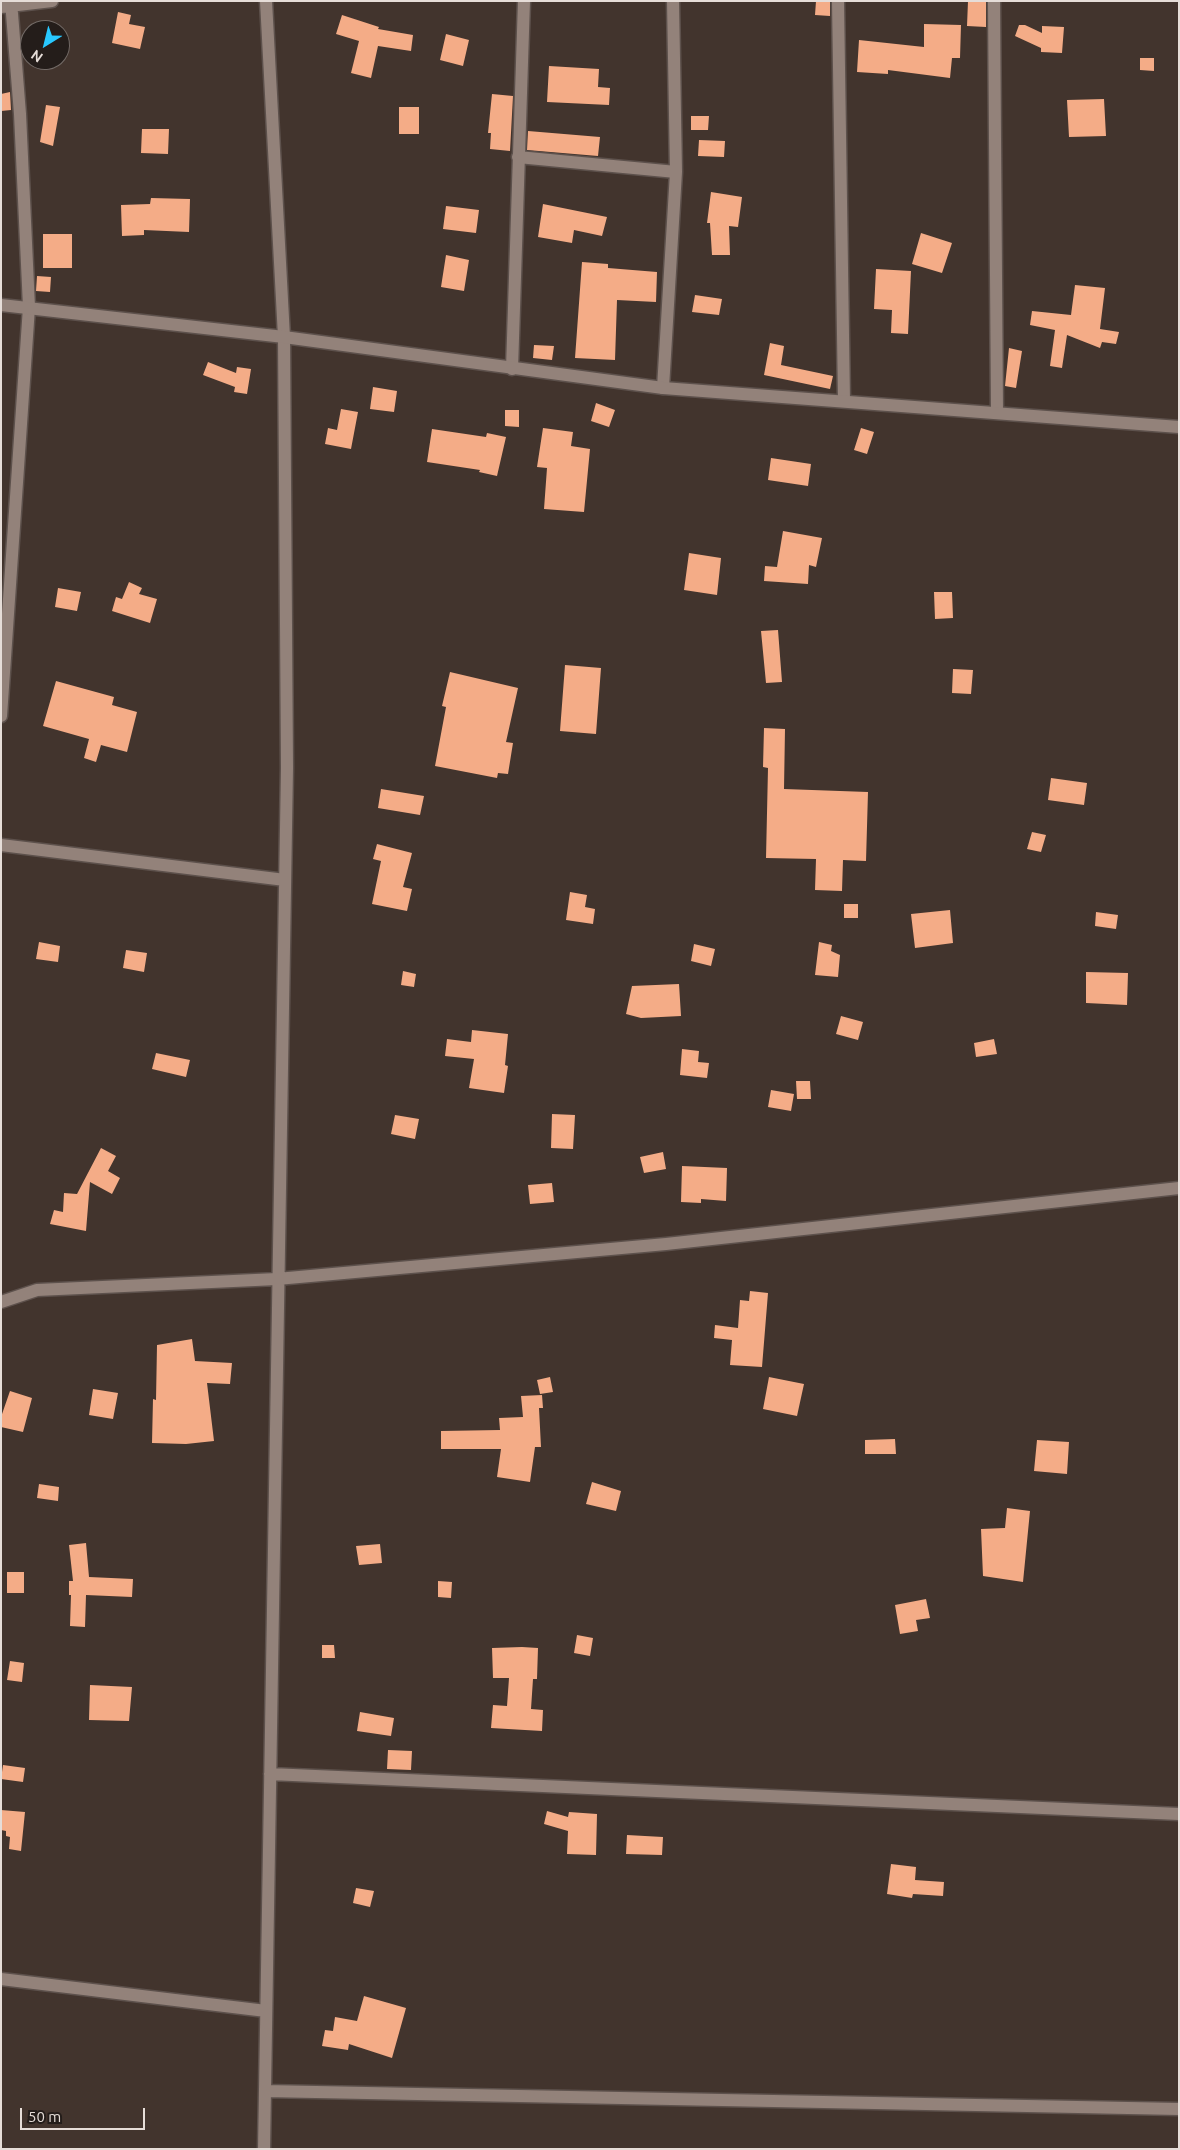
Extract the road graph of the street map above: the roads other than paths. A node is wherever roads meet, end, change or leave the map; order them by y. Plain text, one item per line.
1 (52, 1) edge
2 (266, 1) edge
3 (524, 1) edge
4 (673, 1) edge
5 (838, 1) edge
6 (994, 1) edge
7 (8, 5) edge
8 (518, 157) junction
9 (676, 172) junction
10 (1, 305) edge
11 (29, 307) junction
12 (284, 337) junction
13 (512, 369) junction
14 (663, 388) junction
15 (844, 401) junction
16 (997, 412) junction
17 (1179, 427) edge
18 (1, 716) edge
19 (1, 845) edge
20 (285, 880) junction
21 (1179, 1188) edge
22 (277, 1279) junction
23 (1, 1302) edge
24 (270, 1774) junction
25 (1179, 1814) edge
26 (1, 1979) edge
27 (266, 2011) junction
28 (265, 2091) junction
29 (1179, 2109) edge
30 (264, 2149) edge

1 - 7 street
2 - 12 street
3 - 8 street
4 - 9 street
5 - 15 street
6 - 16 street
7 - 11 street
8 - 9 street
8 - 13 street
9 - 14 street
10 - 11 street
11 - 12 street
11 - 18 street
12 - 13 street
12 - 20 street
13 - 14 street
14 - 15 street
15 - 16 street
16 - 17 street
19 - 20 street
20 - 22 street
21 - 22 street
22 - 23 street
22 - 24 street
24 - 25 street
24 - 27 street
26 - 27 street
27 - 28 street
28 - 29 street
28 - 30 street

